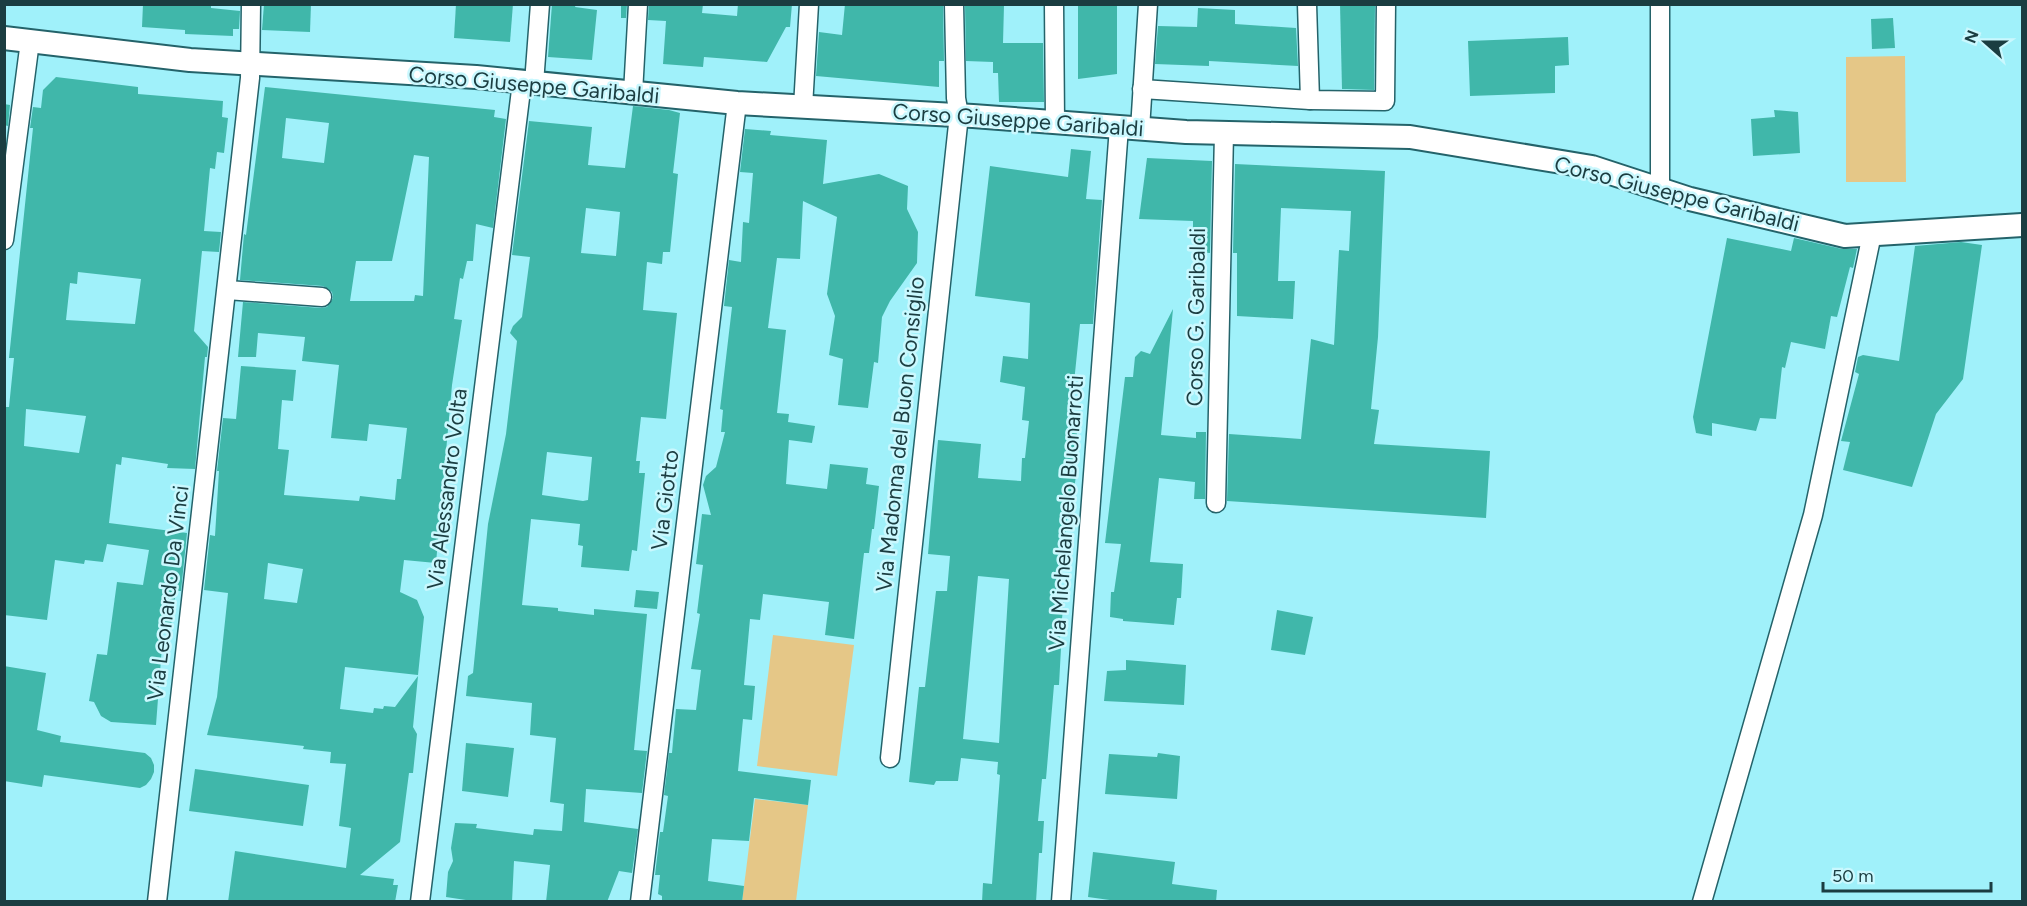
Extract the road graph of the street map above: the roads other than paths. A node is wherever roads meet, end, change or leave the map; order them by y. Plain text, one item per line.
1 (251, 4) edge
2 (540, 4) edge
3 (638, 4) edge
4 (810, 4) edge
5 (954, 4) edge
6 (1054, 4) edge
7 (1148, 4) edge
8 (1307, 4) edge
9 (1386, 4) edge
10 (1660, 4) edge
11 (4, 38) edge
12 (30, 41) junction
13 (251, 71) junction
14 (528, 82) junction
15 (1143, 89) junction
16 (633, 93) junction
17 (1310, 100) junction
18 (737, 103) junction
19 (803, 107) junction
20 (959, 115) junction
21 (1055, 122) junction
22 (1130, 128) junction
23 (1224, 133) junction
24 (1660, 190) junction
25 (2022, 225) edge
26 (1872, 234) junction
27 (4, 240) edge
28 (227, 290) junction
29 (322, 297) dead end
30 (1216, 503) dead end
31 (890, 758) dead end
32 (157, 902) edge
33 (420, 902) edge
34 (640, 902) edge
35 (1060, 902) edge
36 (1702, 902) edge

1 - 13 street, Via Leonardo Da Vinci
2 - 14 street, Via Alessandro Volta
3 - 16 street
4 - 19 street
5 - 20 street, Via Madonna del Buon Consiglio
6 - 21 street
7 - 15 street, Via Michelangelo Buonarroti
8 - 17 street
9 - 17 street
10 - 24 street
11 - 12 street, Corso Giuseppe Garibaldi
12 - 13 street, Corso Giuseppe Garibaldi
12 - 27 street
13 - 14 street, Corso Giuseppe Garibaldi
13 - 28 street, Via Leonardo Da Vinci
14 - 16 street, Corso Giuseppe Garibaldi
14 - 33 street, Via Alessandro Volta
15 - 17 street
15 - 22 street, Via Michelangelo Buonarroti
16 - 18 street, Corso Giuseppe Garibaldi
18 - 19 street, Corso Giuseppe Garibaldi
18 - 34 street, Via Giotto
19 - 20 street, Corso Giuseppe Garibaldi
20 - 21 street, Corso Giuseppe Garibaldi
20 - 31 street, Via Madonna del Buon Consiglio
21 - 22 street, Corso Giuseppe Garibaldi
22 - 23 street, Corso Giuseppe Garibaldi
22 - 35 street, Via Michelangelo Buonarroti
23 - 24 street, Corso Giuseppe Garibaldi
23 - 30 street, Corso G. Garibaldi
24 - 26 street, Corso Giuseppe Garibaldi
25 - 26 street, Corso Giuseppe Garibaldi
26 - 36 street
28 - 29 street
28 - 32 street, Via Leonardo Da Vinci

